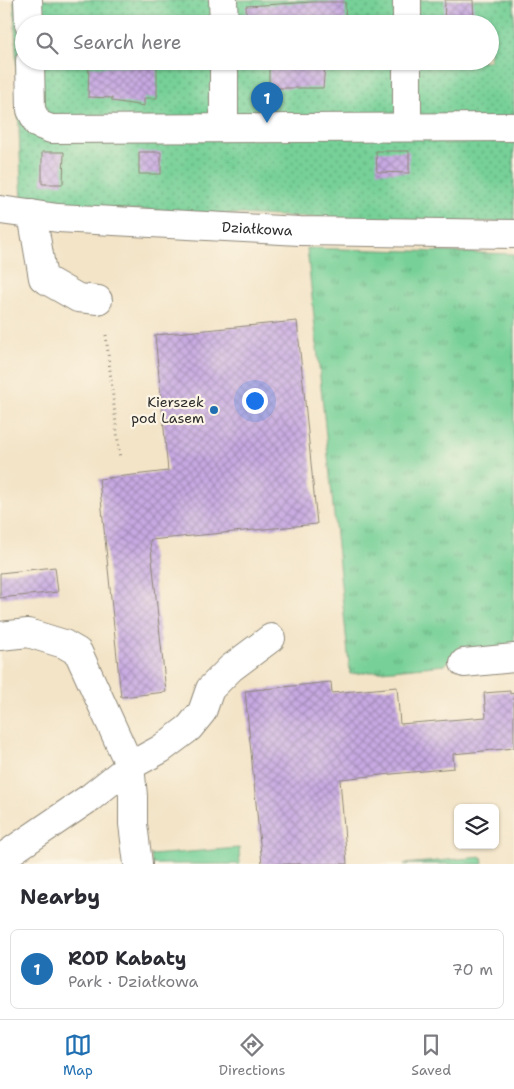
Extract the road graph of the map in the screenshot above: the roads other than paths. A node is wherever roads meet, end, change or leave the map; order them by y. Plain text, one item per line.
1 (28, 0) edge
2 (224, 0) edge
3 (407, 0) edge
4 (29, 15) edge
5 (224, 15) edge
6 (407, 15) edge
7 (30, 70) edge
8 (224, 70) edge
9 (407, 70) edge
10 (407, 127) junction
11 (514, 127) edge
12 (224, 128) junction
13 (0, 210) edge
14 (32, 214) junction
15 (514, 234) edge
16 (98, 300) dead end
17 (0, 636) edge
18 (272, 638) dead end
19 (514, 658) edge
20 (464, 663) dead end
21 (130, 766) junction
22 (0, 859) edge
23 (138, 864) edge

1 - 4 street
2 - 5 street
3 - 6 street
7 - 12 street
8 - 12 street
9 - 10 street
10 - 11 street
10 - 12 street
13 - 14 street, Działkowa
14 - 15 street, Działkowa
14 - 16 street
17 - 21 street
18 - 21 street
19 - 20 street
21 - 22 street
21 - 23 street

